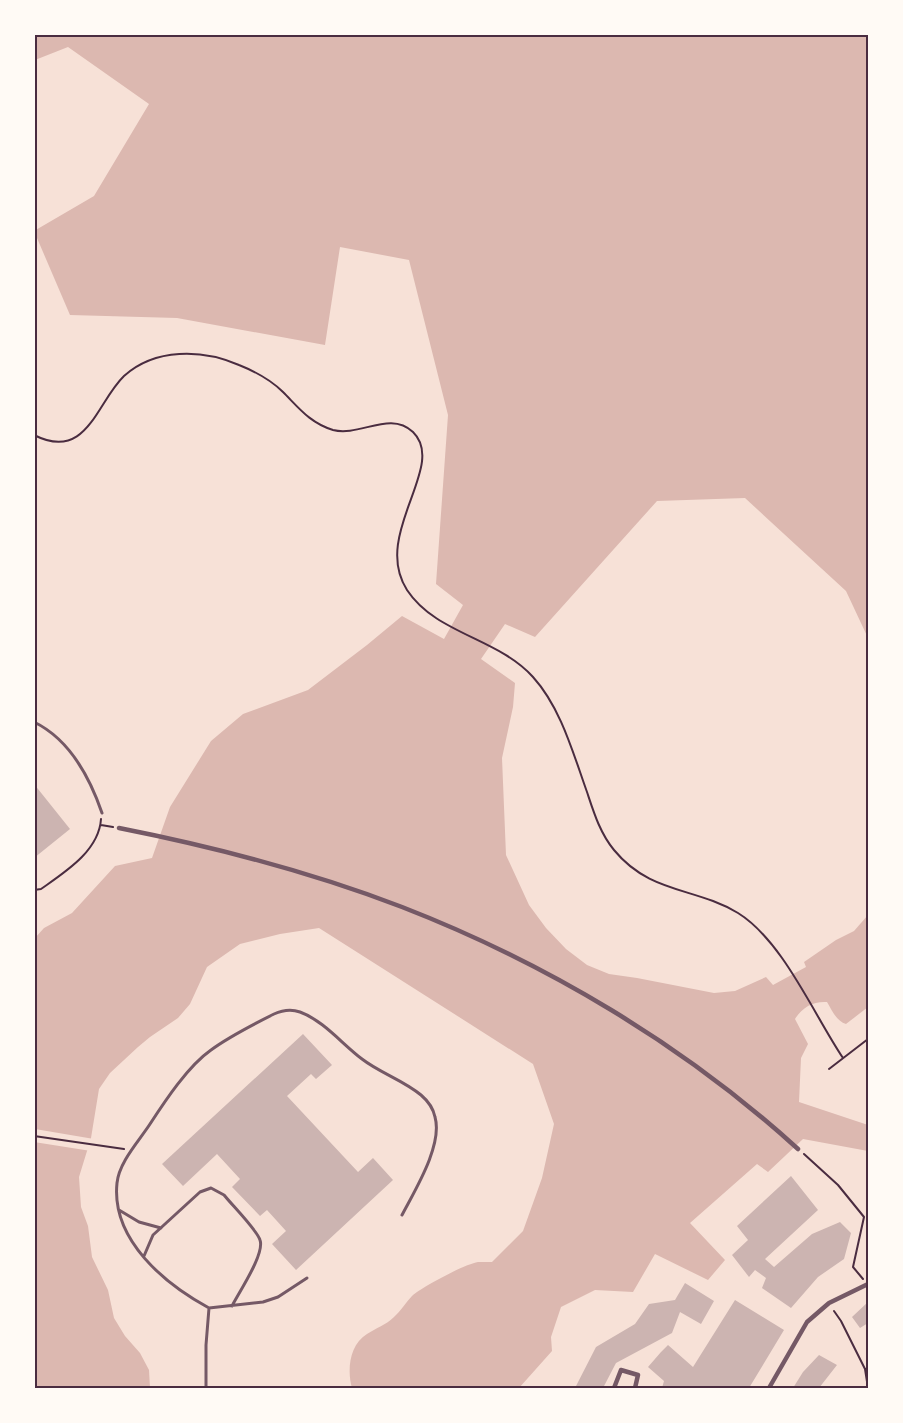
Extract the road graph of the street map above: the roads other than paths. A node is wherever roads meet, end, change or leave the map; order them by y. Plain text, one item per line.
1 (34, 722) edge
2 (102, 813) road end
3 (119, 828) dead end
4 (798, 1149) road end
5 (119, 1210) junction
6 (402, 1215) dead end
7 (161, 1228) junction
8 (144, 1256) junction
9 (307, 1278) dead end
10 (867, 1284) edge
11 (232, 1306) junction
12 (209, 1308) junction
13 (206, 1389) edge
14 (614, 1389) edge
15 (635, 1389) edge
16 (769, 1389) edge

1 - 2 lane
3 - 4 street
5 - 6 lane
5 - 7 lane
5 - 8 lane
7 - 8 lane
7 - 11 lane
8 - 12 lane
9 - 11 lane
10 - 16 street
11 - 12 lane
12 - 13 lane
14 - 15 street

